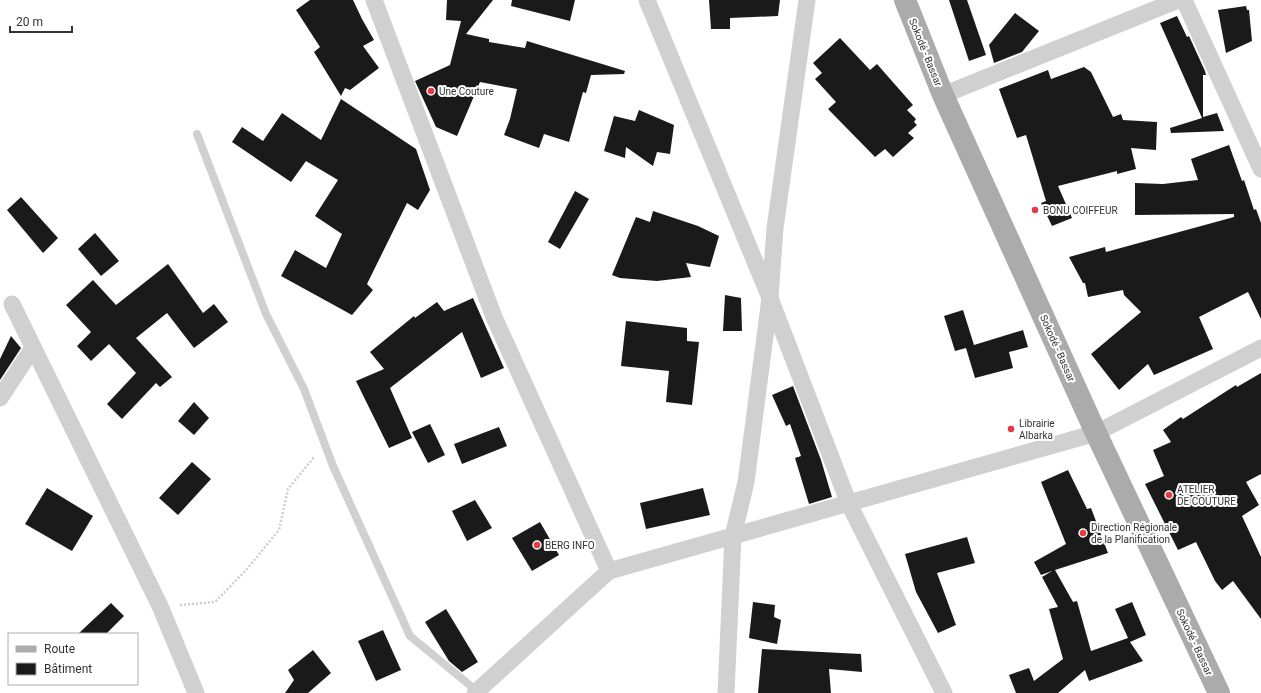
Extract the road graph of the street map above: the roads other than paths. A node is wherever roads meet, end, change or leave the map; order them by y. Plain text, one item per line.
1 (374, 0) edge
2 (647, 0) edge
3 (807, 0) edge
4 (905, 0) edge
5 (1178, 0) edge
6 (1184, 0) edge
7 (943, 95) junction
8 (197, 134) dead end
9 (1261, 169) edge
10 (770, 298) junction
11 (12, 304) dead end
12 (33, 348) junction
13 (1261, 348) edge
14 (0, 398) edge
15 (1096, 433) junction
16 (849, 504) junction
17 (733, 536) junction
18 (609, 571) junction
19 (476, 692) edge
20 (196, 693) edge
21 (726, 693) edge
22 (944, 693) edge
23 (1219, 693) edge

1 - 18 street
2 - 10 street
3 - 10 street
4 - 7 main road, Sokodé - Bassar
5 - 7 street
6 - 9 street
7 - 15 main road, Sokodé - Bassar
8 - 19 lane
10 - 16 street
10 - 17 street
11 - 12 street
12 - 14 street
12 - 20 street
13 - 15 street
15 - 16 street
15 - 23 main road, Sokodé - Bassar
16 - 17 street
16 - 22 street
17 - 18 street
17 - 21 street
18 - 19 street

